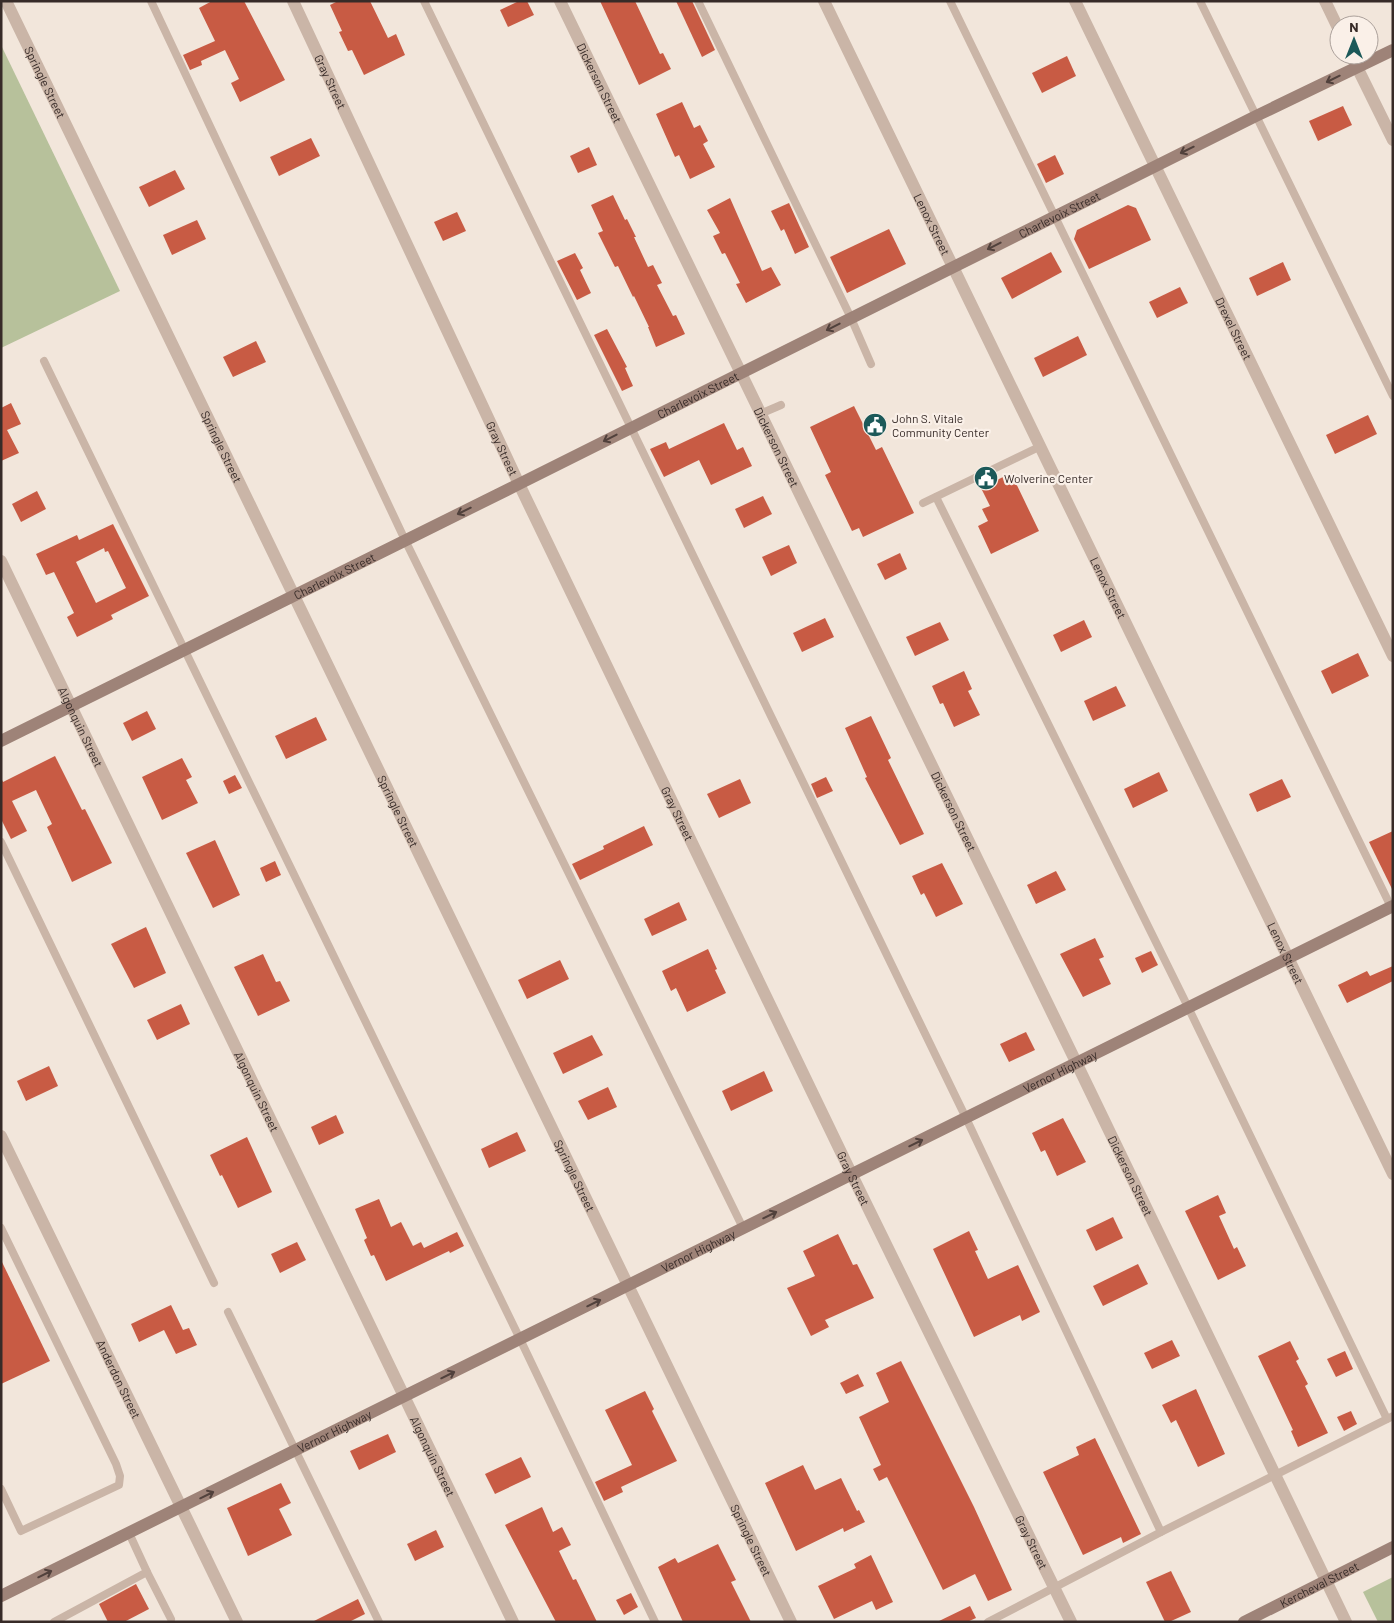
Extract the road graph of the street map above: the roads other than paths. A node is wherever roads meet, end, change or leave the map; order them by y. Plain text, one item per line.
1 (6, 1) edge
2 (151, 1) edge
3 (293, 1) edge
4 (424, 1) edge
5 (560, 1) edge
6 (698, 1) edge
7 (824, 1) edge
8 (950, 1) edge
9 (1075, 1) edge
10 (1200, 1) edge
11 (1325, 1) edge
12 (1332, 15) edge
13 (1393, 50) edge
14 (1356, 65) edge
15 (1357, 68) junction
16 (1256, 116) junction
17 (1393, 140) edge
18 (1155, 166) junction
19 (1054, 217) junction
20 (952, 268) junction
21 (850, 318) junction
22 (44, 361) dead end
23 (871, 364) dead end
24 (740, 373) junction
25 (1393, 396) edge
26 (781, 405) dead end
27 (760, 414) junction
28 (631, 427) junction
29 (1039, 447) junction
30 (519, 484) junction
31 (936, 497) junction
32 (923, 503) dead end
33 (405, 540) junction
34 (1, 561) edge
35 (293, 595) junction
36 (184, 650) junction
37 (1393, 656) edge
38 (72, 706) junction
39 (1, 741) edge
40 (1, 842) edge
41 (1392, 908) edge
42 (1288, 958) junction
43 (1188, 1008) junction
44 (1076, 1062) junction
45 (966, 1118) junction
46 (1, 1136) edge
47 (1393, 1174) edge
48 (852, 1175) junction
49 (1, 1228) edge
50 (743, 1228) junction
51 (214, 1283) dead end
52 (628, 1286) junction
53 (228, 1312) dead end
54 (520, 1339) junction
55 (404, 1397) junction
56 (1390, 1417) edge
57 (296, 1451) junction
58 (1275, 1476) junction
59 (1, 1489) edge
60 (181, 1507) junction
61 (1161, 1532) junction
62 (129, 1533) junction
63 (1393, 1547) edge
64 (147, 1572) junction
65 (1326, 1580) junction
66 (1055, 1588) junction
67 (1, 1596) edge
68 (70, 1614) junction
69 (171, 1620) dead end
70 (54, 1622) edge
71 (74, 1622) edge
72 (236, 1622) edge
73 (379, 1622) edge
74 (513, 1622) edge
75 (655, 1622) edge
76 (791, 1622) edge
77 (988, 1622) edge
78 (1071, 1622) edge
79 (1244, 1622) edge
80 (1346, 1622) edge

1 - 35 street, Springle Street
2 - 33 lane
3 - 30 street, Gray Street
4 - 28 lane
5 - 24 street, Dickerson Street
6 - 21 lane
7 - 20 street, Lenox Street
8 - 19 lane
9 - 18 street, Drexel Street
10 - 16 lane
11 - 12 street
13 - 15 street, Charlevoix Street
14 - 15 street
15 -> 16 street, Charlevoix Street
15 - 17 street
16 -> 18 street, Charlevoix Street
16 - 25 lane
18 - 19 street, Charlevoix Street
18 - 37 street, Drexel Street
19 -> 20 street, Charlevoix Street
19 - 41 lane
20 - 21 street, Charlevoix Street
20 - 29 street, Lenox Street
21 - 23 lane
21 -> 24 street, Charlevoix Street
22 - 36 lane
24 - 27 street, Dickerson Street
24 - 28 street, Charlevoix Street
26 - 27 lane
27 - 44 street, Dickerson Street
28 -> 30 street, Charlevoix Street
28 - 45 lane
29 - 31 lane
29 - 42 street, Lenox Street
30 -> 33 street, Charlevoix Street
30 - 48 street, Gray Street
31 - 32 lane
31 - 43 lane
33 - 35 street, Charlevoix Street
33 - 50 lane
34 - 38 street, Algonquin Street
35 - 36 street, Charlevoix Street
35 - 52 street, Springle Street
36 - 38 street, Charlevoix Street
36 - 54 lane
38 - 39 street, Charlevoix Street
38 - 55 street, Algonquin Street
40 - 51 lane
41 - 42 street, Vernor Highway
42 - 43 street, Vernor Highway
42 - 47 street, Lenox Street
43 - 44 street, Vernor Highway
43 - 56 lane
44 - 45 street, Vernor Highway
44 - 58 street, Dickerson Street
48 -> 45 street, Vernor Highway
45 - 61 lane
46 - 60 street, Anderdon Street
50 -> 48 street, Vernor Highway
48 - 66 street, Gray Street
49 - 59 lane
50 - 52 street, Vernor Highway
54 -> 52 street, Vernor Highway
52 - 76 street, Springle Street
53 - 57 lane
55 -> 54 street, Vernor Highway
54 - 75 lane
55 - 57 street, Vernor Highway
55 - 74 street, Algonquin Street
56 - 58 lane
60 -> 57 street, Vernor Highway
57 - 73 lane
58 - 61 lane
58 - 65 street, Dickerson Street
60 - 62 street, Vernor Highway
60 - 72 street, Anderdon Street
61 - 66 lane
62 - 64 lane
67 -> 62 street, Vernor Highway
63 - 65 street, Kercheval Street
64 - 68 lane
64 - 69 lane
65 - 79 street, Kercheval Street
65 - 80 street, Dickerson Street
66 - 77 lane
66 - 78 street, Gray Street
68 - 70 lane
68 - 71 lane

